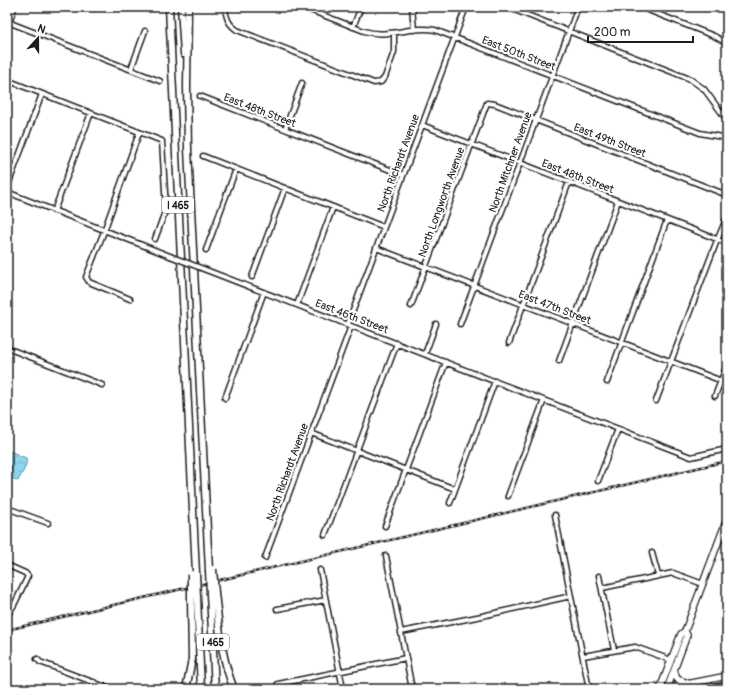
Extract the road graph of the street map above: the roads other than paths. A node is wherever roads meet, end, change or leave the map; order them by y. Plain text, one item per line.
1 (14, 7) edge
2 (169, 7) edge
3 (181, 7) edge
4 (188, 7) edge
5 (225, 7) edge
6 (302, 7) edge
7 (360, 7) edge
8 (412, 7) edge
9 (466, 7) edge
10 (507, 7) edge
11 (578, 7) edge
12 (640, 7) edge
13 (8, 22) edge
14 (353, 27) junction
15 (414, 30) junction
16 (145, 31) dead end
17 (568, 31) junction
18 (394, 33) junction
19 (454, 38) junction
20 (727, 43) edge
21 (131, 69) junction
22 (552, 76) junction
23 (7, 80) edge
24 (160, 81) dead end
25 (302, 83) dead end
26 (187, 86) junction
27 (42, 94) junction
28 (200, 96) dead end
29 (487, 103) joint
30 (91, 113) junction
31 (536, 120) junction
32 (727, 120) edge
33 (422, 125) junction
34 (285, 129) junction
35 (139, 132) junction
36 (727, 138) edge
37 (472, 144) junction
38 (203, 156) dead end
39 (520, 163) junction
40 (236, 169) junction
41 (403, 175) junction
42 (568, 182) junction
43 (7, 188) edge
44 (285, 188) junction
45 (7, 192) edge
46 (727, 195) edge
47 (618, 201) junction
48 (333, 207) junction
49 (54, 210) junction
50 (727, 217) edge
51 (667, 220) junction
52 (384, 227) junction
53 (104, 230) junction
54 (155, 239) dead end
55 (718, 240) junction
56 (727, 244) edge
57 (376, 248) junction
58 (206, 250) dead end
59 (426, 267) junction
60 (252, 277) dead end
61 (475, 286) junction
62 (264, 292) junction
63 (130, 298) dead end
64 (297, 305) junction
65 (524, 305) junction
66 (411, 306) dead end
67 (436, 324) dead end
68 (460, 324) dead end
69 (572, 324) junction
70 (350, 325) junction
71 (397, 343) junction
72 (509, 343) dead end
73 (622, 343) junction
74 (7, 348) edge
75 (425, 354) junction
76 (559, 361) dead end
77 (446, 362) junction
78 (672, 362) junction
79 (727, 365) edge
80 (495, 381) junction
81 (721, 381) junction
82 (607, 382) dead end
83 (727, 383) edge
84 (102, 386) dead end
85 (715, 396) dead end
86 (225, 398) dead end
87 (544, 400) junction
88 (656, 401) dead end
89 (618, 429) junction
90 (312, 434) junction
91 (727, 449) edge
92 (357, 451) junction
93 (406, 470) junction
94 (598, 481) dead end
95 (455, 489) junction
96 (508, 496) dead end
97 (450, 503) dead end
98 (7, 508) edge
99 (555, 515) dead end
100 (727, 519) edge
101 (48, 523) dead end
102 (385, 526) dead end
103 (325, 535) dead end
104 (652, 553) dead end
105 (386, 556) dead end
106 (265, 558) dead end
107 (7, 565) edge
108 (320, 570) dead end
109 (658, 575) junction
110 (600, 576) dead end
111 (703, 584) junction
112 (602, 588) junction
113 (213, 594) junction
114 (571, 596) junction
115 (194, 598) junction
116 (326, 600) junction
117 (277, 610) dead end
118 (9, 613) dead end
119 (685, 631) junction
120 (401, 632) junction
121 (614, 650) junction
122 (583, 656) junction
123 (406, 658) junction
124 (37, 659) dead end
125 (671, 660) junction
126 (674, 670) junction
127 (340, 671) junction
128 (727, 676) edge
129 (94, 682) junction
130 (278, 684) dead end
131 (688, 684) junction
132 (727, 685) edge
133 (92, 689) edge
134 (112, 689) edge
135 (186, 689) edge
136 (202, 689) edge
137 (215, 689) edge
138 (234, 689) edge
139 (343, 689) edge
140 (412, 689) edge
141 (589, 689) edge
142 (664, 689) edge
143 (709, 689) edge

1 - 13 main road
2 - 115 highway, I 465, bridge
3 - 26 highway, I 465
4 - 26 highway
5 - 18 street
6 - 14 street, East 50th Street
7 - 14 street
8 - 15 street
9 - 19 street, North Richardt Avenue
10 - 17 street
11 - 17 street, North Mitchner Avenue
12 - 20 street
13 - 21 street
14 - 18 street, East 50th Street
15 - 18 street, East 50th Street
15 - 19 street, East 50th Street
16 - 21 street
17 - 22 street, North Mitchner Avenue
17 - 32 street
19 - 22 street, East 50th Street
19 - 33 street, North Richardt Avenue
21 - 24 street
22 - 31 street, North Mitchner Avenue
22 - 36 street, East 50th Street
23 - 27 street
25 - 34 street
26 - 113 highway, I 465, bridge
27 - 30 street
27 - 43 street
28 - 34 street, East 48th Street
29 - 31 street, East 49th Street
29 - 37 street, North Longworth Avenue
30 - 35 street
30 - 49 street
31 - 39 street, North Mitchner Avenue
31 - 46 street, East 49th Street
33 - 37 street, East 48th Street
33 - 41 street, North Richardt Avenue
34 - 41 street, East 48th Street
35 - 53 street
35 - 54 street
37 - 39 street, East 48th Street
37 - 59 street, North Longworth Avenue
38 - 40 street
39 - 42 street, East 48th Street
39 - 61 street, North Mitchner Avenue
40 - 44 street
40 - 58 street
41 - 52 street, North Richardt Avenue
42 - 47 street, East 48th Street
42 - 65 street
44 - 48 street
44 - 60 street
45 - 49 street, East 46th Street
47 - 51 street, East 48th Street
47 - 69 street
48 - 52 street
48 - 64 street
49 - 53 street, East 46th Street
50 - 55 street
51 - 55 street, East 48th Street
51 - 73 street
52 - 57 street, North Richardt Avenue
53 - 62 street, East 46th Street, bridge
53 - 63 street
55 - 56 street, East 48th Street
55 - 78 street
57 - 59 street, East 47th Street
57 - 70 street, North Richardt Avenue
59 - 61 street, East 47th Street
59 - 66 street, North Longworth Avenue
61 - 65 street, East 47th Street
61 - 68 street, North Mitchner Avenue
62 - 64 street, East 46th Street
62 - 86 street
64 - 70 street, East 46th Street
65 - 69 street, East 47th Street
65 - 72 street
67 - 75 street
69 - 73 street, East 47th Street
69 - 76 street
70 - 71 street, East 46th Street
70 - 90 street, North Richardt Avenue
71 - 75 street, East 46th Street
71 - 92 street
73 - 78 street, East 47th Street
73 - 82 street
74 - 84 street
75 - 77 street, East 46th Street
77 - 80 street, East 46th Street
77 - 93 street
78 - 81 street, East 47th Street
78 - 88 street
79 - 81 street
80 - 87 street, East 46th Street
80 - 95 street
81 - 83 street, East 47th Street
81 - 85 street
87 - 89 street, East 46th Street
87 - 96 street
89 - 91 street, East 46th Street
89 - 94 street
90 - 92 street
90 - 106 street, North Richardt Avenue
92 - 93 street
92 - 103 street
93 - 95 street
93 - 102 street
95 - 97 street
98 - 101 street
99 - 114 street
100 - 111 main road
104 - 109 street
105 - 120 street
107 - 118 street
108 - 116 street
109 - 111 street
109 - 112 street
110 - 112 street
111 - 119 main road
112 - 121 street
113 - 137 highway, I 465
113 - 138 highway
114 - 120 street
114 - 122 street
115 - 135 highway
115 - 136 highway, I 465
116 - 117 street
116 - 127 street
119 - 125 main road
119 - 126 main road
120 - 123 street
121 - 122 street
121 - 125 street
122 - 141 street
123 - 127 street
123 - 140 street
124 - 129 street
125 - 142 main road
126 - 131 main road
126 - 142 main road
127 - 130 street
127 - 139 street
128 - 131 main road
129 - 133 street
129 - 134 street
131 - 142 main road
132 - 143 main road

